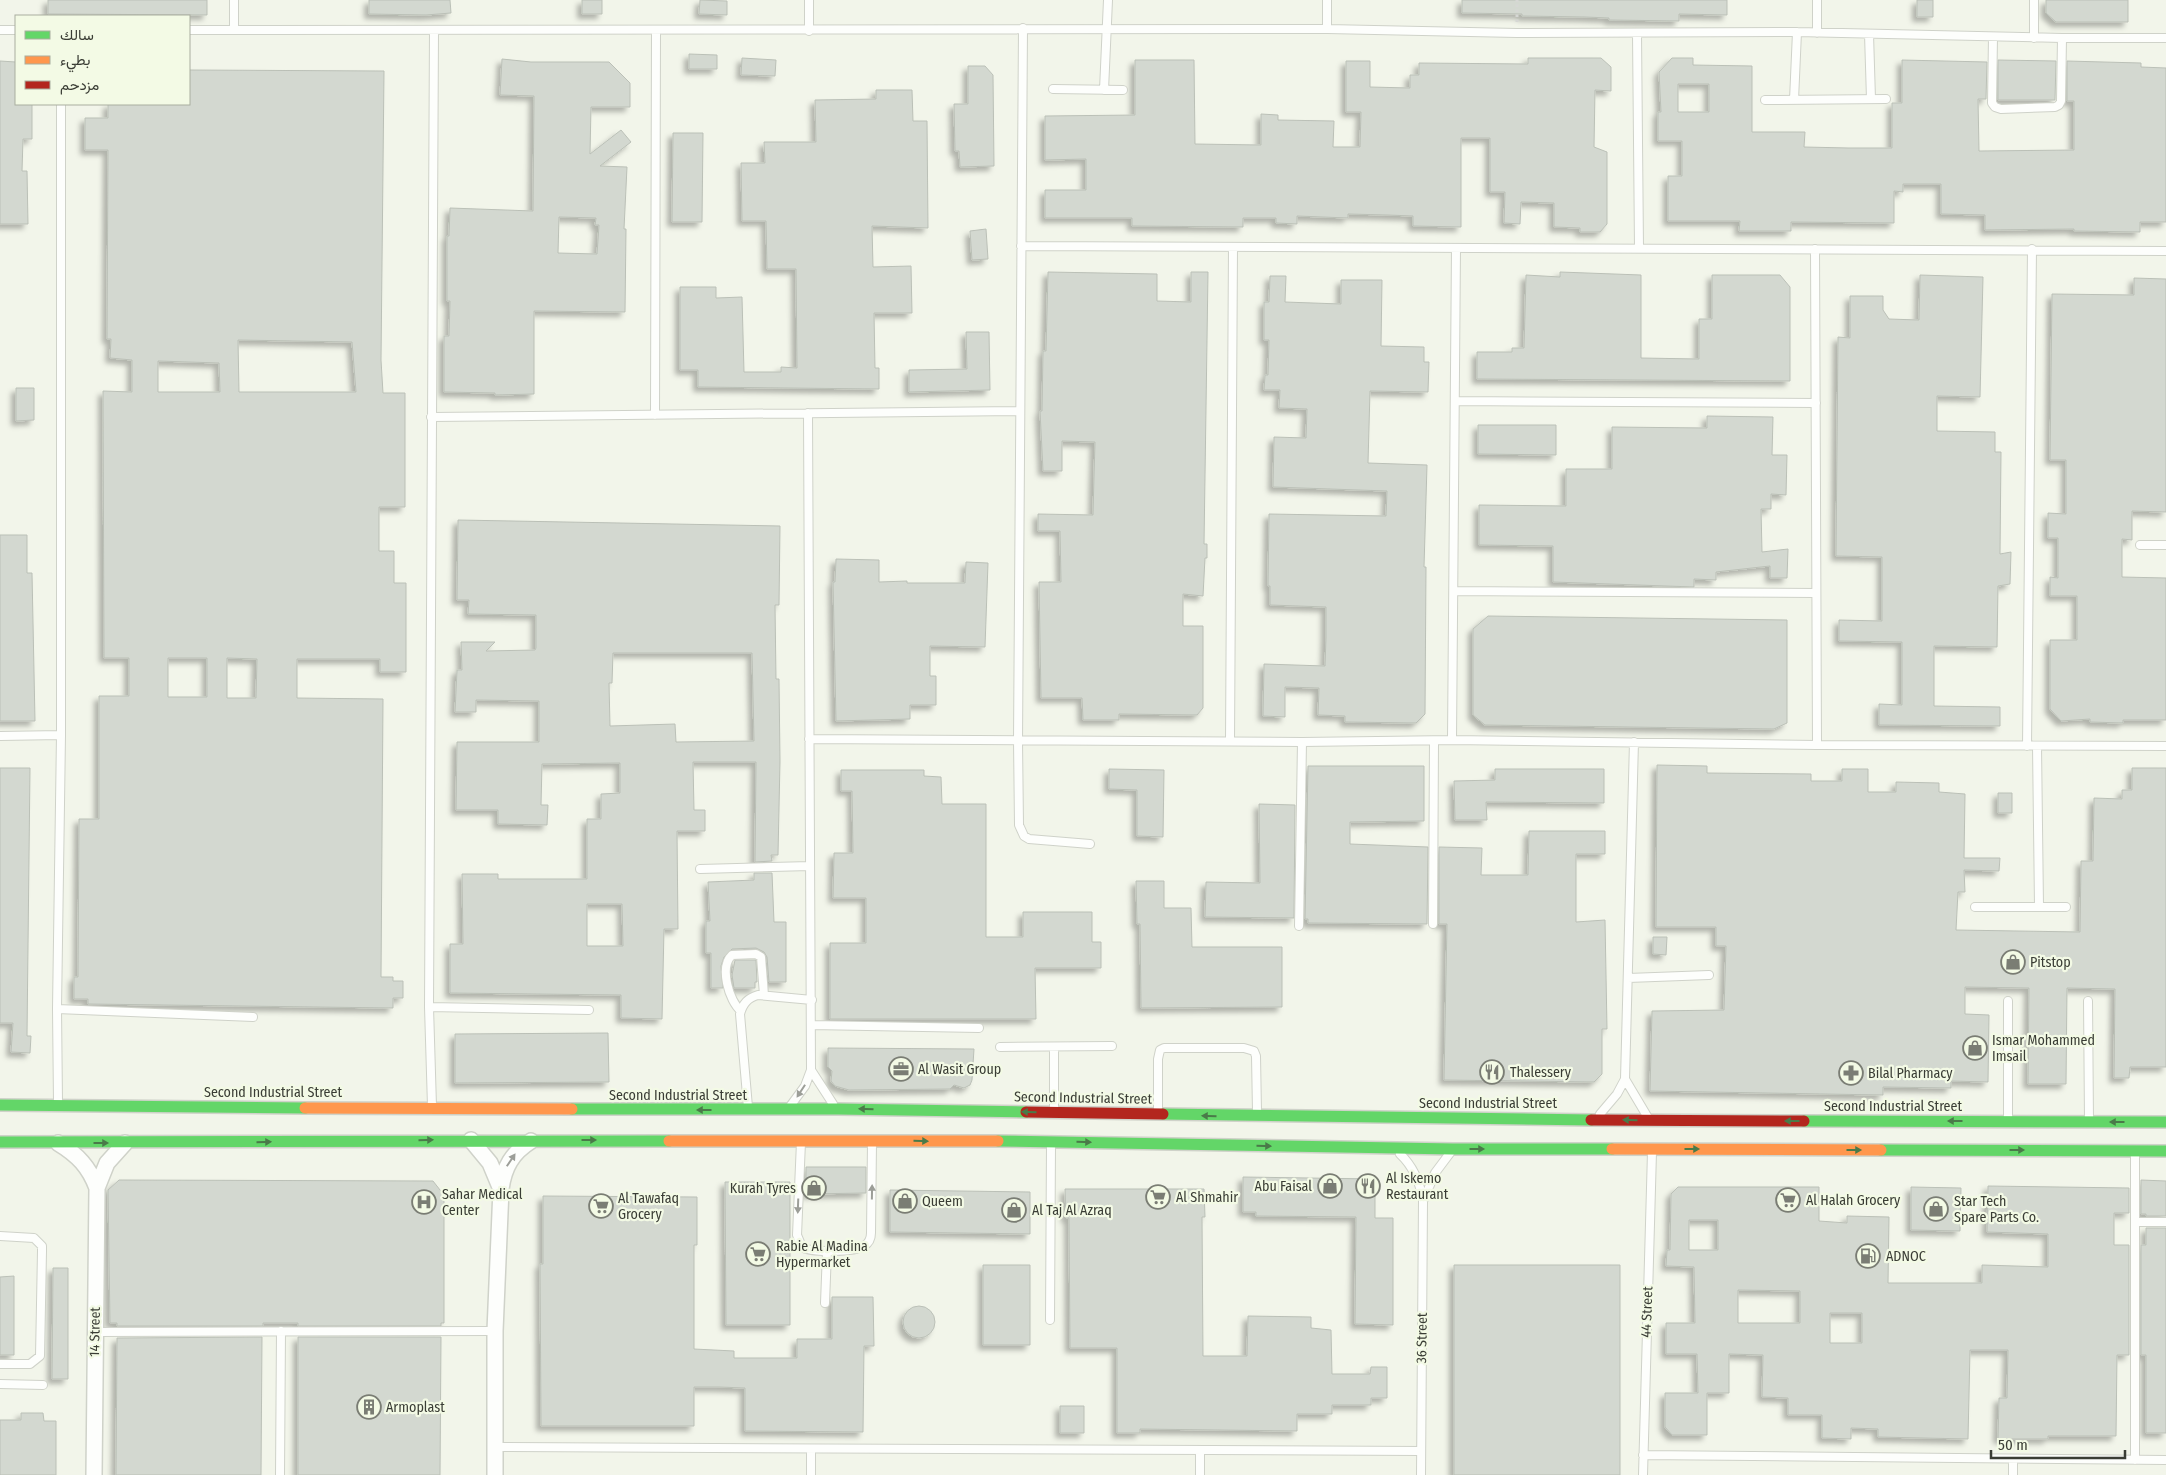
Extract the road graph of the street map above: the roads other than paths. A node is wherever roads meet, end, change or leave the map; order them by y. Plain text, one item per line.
1 (234, 0) edge
2 (809, 0) edge
3 (1108, 0) edge
4 (1327, 0) edge
5 (1817, 0) edge
6 (2034, 0) edge
7 (1023, 28) junction
8 (1327, 29) junction
9 (0, 30) edge
10 (15, 30) edge
11 (190, 30) edge
12 (234, 30) junction
13 (434, 30) junction
14 (656, 30) junction
15 (1108, 30) junction
16 (809, 31) junction
17 (1796, 32) junction
18 (1818, 33) junction
19 (1637, 34) junction
20 (1869, 34) junction
21 (1993, 37) junction
22 (2034, 38) junction
23 (2062, 38) junction
24 (2166, 38) edge
25 (1053, 89) dead end
26 (1104, 90) junction
27 (1123, 90) dead end
28 (1870, 99) junction
29 (1886, 99) dead end
30 (1764, 100) dead end
31 (1794, 100) junction
32 (61, 105) edge
33 (1020, 246) junction
34 (1233, 247) junction
35 (1456, 248) junction
36 (1639, 248) junction
37 (1815, 249) junction
38 (2032, 249) junction
39 (2166, 250) edge
40 (1455, 401) junction
41 (1816, 403) junction
42 (1020, 411) junction
43 (808, 413) junction
44 (655, 415) junction
45 (431, 417) junction
46 (2140, 545) dead end
47 (2166, 545) edge
48 (1454, 591) junction
49 (1816, 593) junction
50 (61, 735) junction
51 (0, 736) edge
52 (809, 739) junction
53 (1452, 740) junction
54 (1018, 741) junction
55 (1230, 741) junction
56 (1434, 741) junction
57 (1302, 742) junction
58 (1634, 742) junction
59 (1817, 745) junction
60 (2027, 746) junction
61 (2037, 746) junction
62 (2166, 746) edge
63 (1090, 844) dead end
64 (810, 866) junction
65 (700, 869) dead end
66 (2039, 906) junction
67 (2066, 906) dead end
68 (1975, 907) dead end
69 (1432, 924) dead end
70 (1299, 926) dead end
71 (1709, 975) dead end
72 (1628, 978) junction
73 (764, 995) junction
74 (812, 1000) junction
75 (2008, 1001) dead end
76 (2088, 1001) dead end
77 (429, 1007) junction
78 (57, 1010) junction
79 (589, 1010) dead end
80 (741, 1011) junction
81 (253, 1017) dead end
82 (811, 1025) junction
83 (980, 1028) dead end
84 (1112, 1046) dead end
85 (1000, 1047) dead end
86 (1054, 1047) junction
87 (811, 1070) junction
88 (1625, 1079) junction
89 (0, 1105) edge
90 (58, 1106) junction
91 (432, 1108) junction
92 (838, 1109) junction
93 (748, 1110) junction
94 (787, 1110) junction
95 (1054, 1113) junction
96 (1158, 1115) junction
97 (1258, 1116) junction
98 (1595, 1119) junction
99 (1652, 1121) junction
100 (2008, 1121) junction
101 (2089, 1122) junction
102 (2166, 1122) edge
103 (472, 1140) junction
104 (534, 1140) junction
105 (801, 1140) junction
106 (872, 1140) junction
107 (1051, 1141) junction
108 (0, 1142) edge
109 (57, 1143) junction
110 (125, 1143) junction
111 (1393, 1149) junction
112 (1453, 1149) junction
113 (1653, 1149) junction
114 (2135, 1151) junction
115 (2166, 1151) edge
116 (97, 1188) junction
117 (501, 1188) junction
118 (1424, 1201) junction
119 (2135, 1222) junction
120 (2166, 1222) edge
121 (0, 1236) edge
122 (827, 1251) junction
123 (825, 1303) dead end
124 (1050, 1320) dead end
125 (281, 1331) junction
126 (496, 1331) junction
127 (95, 1332) junction
128 (0, 1364) edge
129 (0, 1384) edge
130 (43, 1385) dead end
131 (495, 1447) junction
132 (811, 1448) junction
133 (1200, 1450) junction
134 (1421, 1451) junction
135 (1643, 1455) junction
136 (2013, 1459) junction
137 (2135, 1460) junction
138 (2166, 1460) edge
139 (94, 1475) edge
140 (280, 1475) edge
141 (495, 1475) edge
142 (811, 1475) edge
143 (1200, 1475) edge
144 (1421, 1475) edge
145 (1643, 1475) edge
146 (2013, 1475) edge

1 - 12 lane
2 - 16 lane
3 - 15 lane
4 - 8 lane
5 - 18 lane
6 - 22 lane
7 - 15 lane
7 - 16 lane
7 - 33 lane
8 - 15 lane
8 - 19 lane
9 - 10 lane
11 - 12 lane
12 - 13 lane
13 - 14 lane
13 - 45 lane
14 - 16 lane
14 - 44 lane
15 - 26 lane
17 - 18 lane
17 - 19 lane
17 - 31 lane
18 - 20 lane
19 - 36 lane
20 - 21 lane
20 - 28 lane
21 - 22 lane
21 - 23 lane
22 - 23 lane
23 - 24 lane
25 - 26 lane
26 - 27 lane
28 - 29 lane
28 - 31 lane
30 - 31 lane
32 - 50 lane
33 - 34 lane
33 - 42 lane
34 - 35 lane
34 - 55 lane
35 - 36 lane
35 - 40 lane
36 - 37 lane
37 - 38 lane
37 - 41 lane
38 - 39 lane
38 - 60 lane
40 - 41 lane
40 - 48 lane
41 - 49 lane
42 - 43 lane
42 - 54 lane
43 - 44 lane
43 - 52 lane
44 - 45 lane
45 - 77 lane
46 - 47 lane
48 - 49 lane
48 - 53 lane
49 - 59 lane
50 - 51 lane
50 - 78 lane
52 - 54 lane
52 - 64 lane
53 - 56 lane
53 - 58 lane
54 - 55 lane
54 - 63 lane
55 - 57 lane
56 - 57 lane
56 - 69 lane
57 - 70 lane
58 - 59 lane
58 - 72 lane
59 - 60 lane
60 - 61 lane
61 - 62 lane
61 - 66 lane
64 - 65 lane
64 - 74 lane
66 - 67 lane
66 - 68 lane
71 - 72 lane
72 - 88 lane
73 - 74 lane
73 - 80 lane
73 - 80 lane
74 - 82 lane
75 - 100 lane
76 - 101 lane
77 - 79 lane
77 - 91 lane
78 - 81 lane
78 - 90 lane
80 - 93 lane
82 - 83 lane
82 - 87 lane
84 - 86 lane
85 - 86 lane
86 - 95 lane
87 - 92 lane
87 -> 94 lane
88 - 98 lane
88 - 99 lane
89 - 90 main road, Second Industrial Street
90 - 91 main road, Second Industrial Street
93 -> 91 main road, Second Industrial Street
92 - 94 main road, Second Industrial Street
95 -> 92 main road, Second Industrial Street
93 - 94 main road, Second Industrial Street
95 - 96 main road, Second Industrial Street
97 -> 96 main road, Second Industrial Street
96 - 97 lane
97 - 98 main road, Second Industrial Street
99 -> 98 main road, Second Industrial Street
100 -> 99 main road, Second Industrial Street
100 - 101 main road, Second Industrial Street
102 -> 101 main road, Second Industrial Street
103 - 104 main road
110 -> 103 main road
103 - 117 street
104 -> 105 main road
117 -> 104 street
105 - 106 main road
105 -> 122 lane
106 -> 107 main road
122 -> 106 lane
107 -> 111 main road
107 - 124 lane
108 - 109 main road
109 -> 110 main road
109 - 116 street, 14 Street
110 - 116 street, 14 Street
111 - 112 main road
111 - 118 lane, 36 Street
112 -> 113 main road
112 - 118 lane, 36 Street
113 -> 114 main road
113 - 135 lane, 44 Street
114 - 115 main road
114 - 119 lane
116 - 127 street, 14 Street
117 - 126 street
118 - 134 lane, 36 Street
119 - 120 lane
119 - 137 lane
121 - 128 lane
122 - 123 lane
125 - 126 lane
125 - 127 lane
125 - 140 lane
126 - 131 street
127 - 139 street, 14 Street
129 - 130 lane
131 - 132 lane
131 - 141 street
132 - 133 lane
132 - 142 lane
133 - 134 lane
133 - 143 lane
134 - 144 lane, 36 Street
135 - 136 lane
135 - 145 lane, 44 Street
136 - 137 lane
136 - 146 lane
137 - 138 lane

